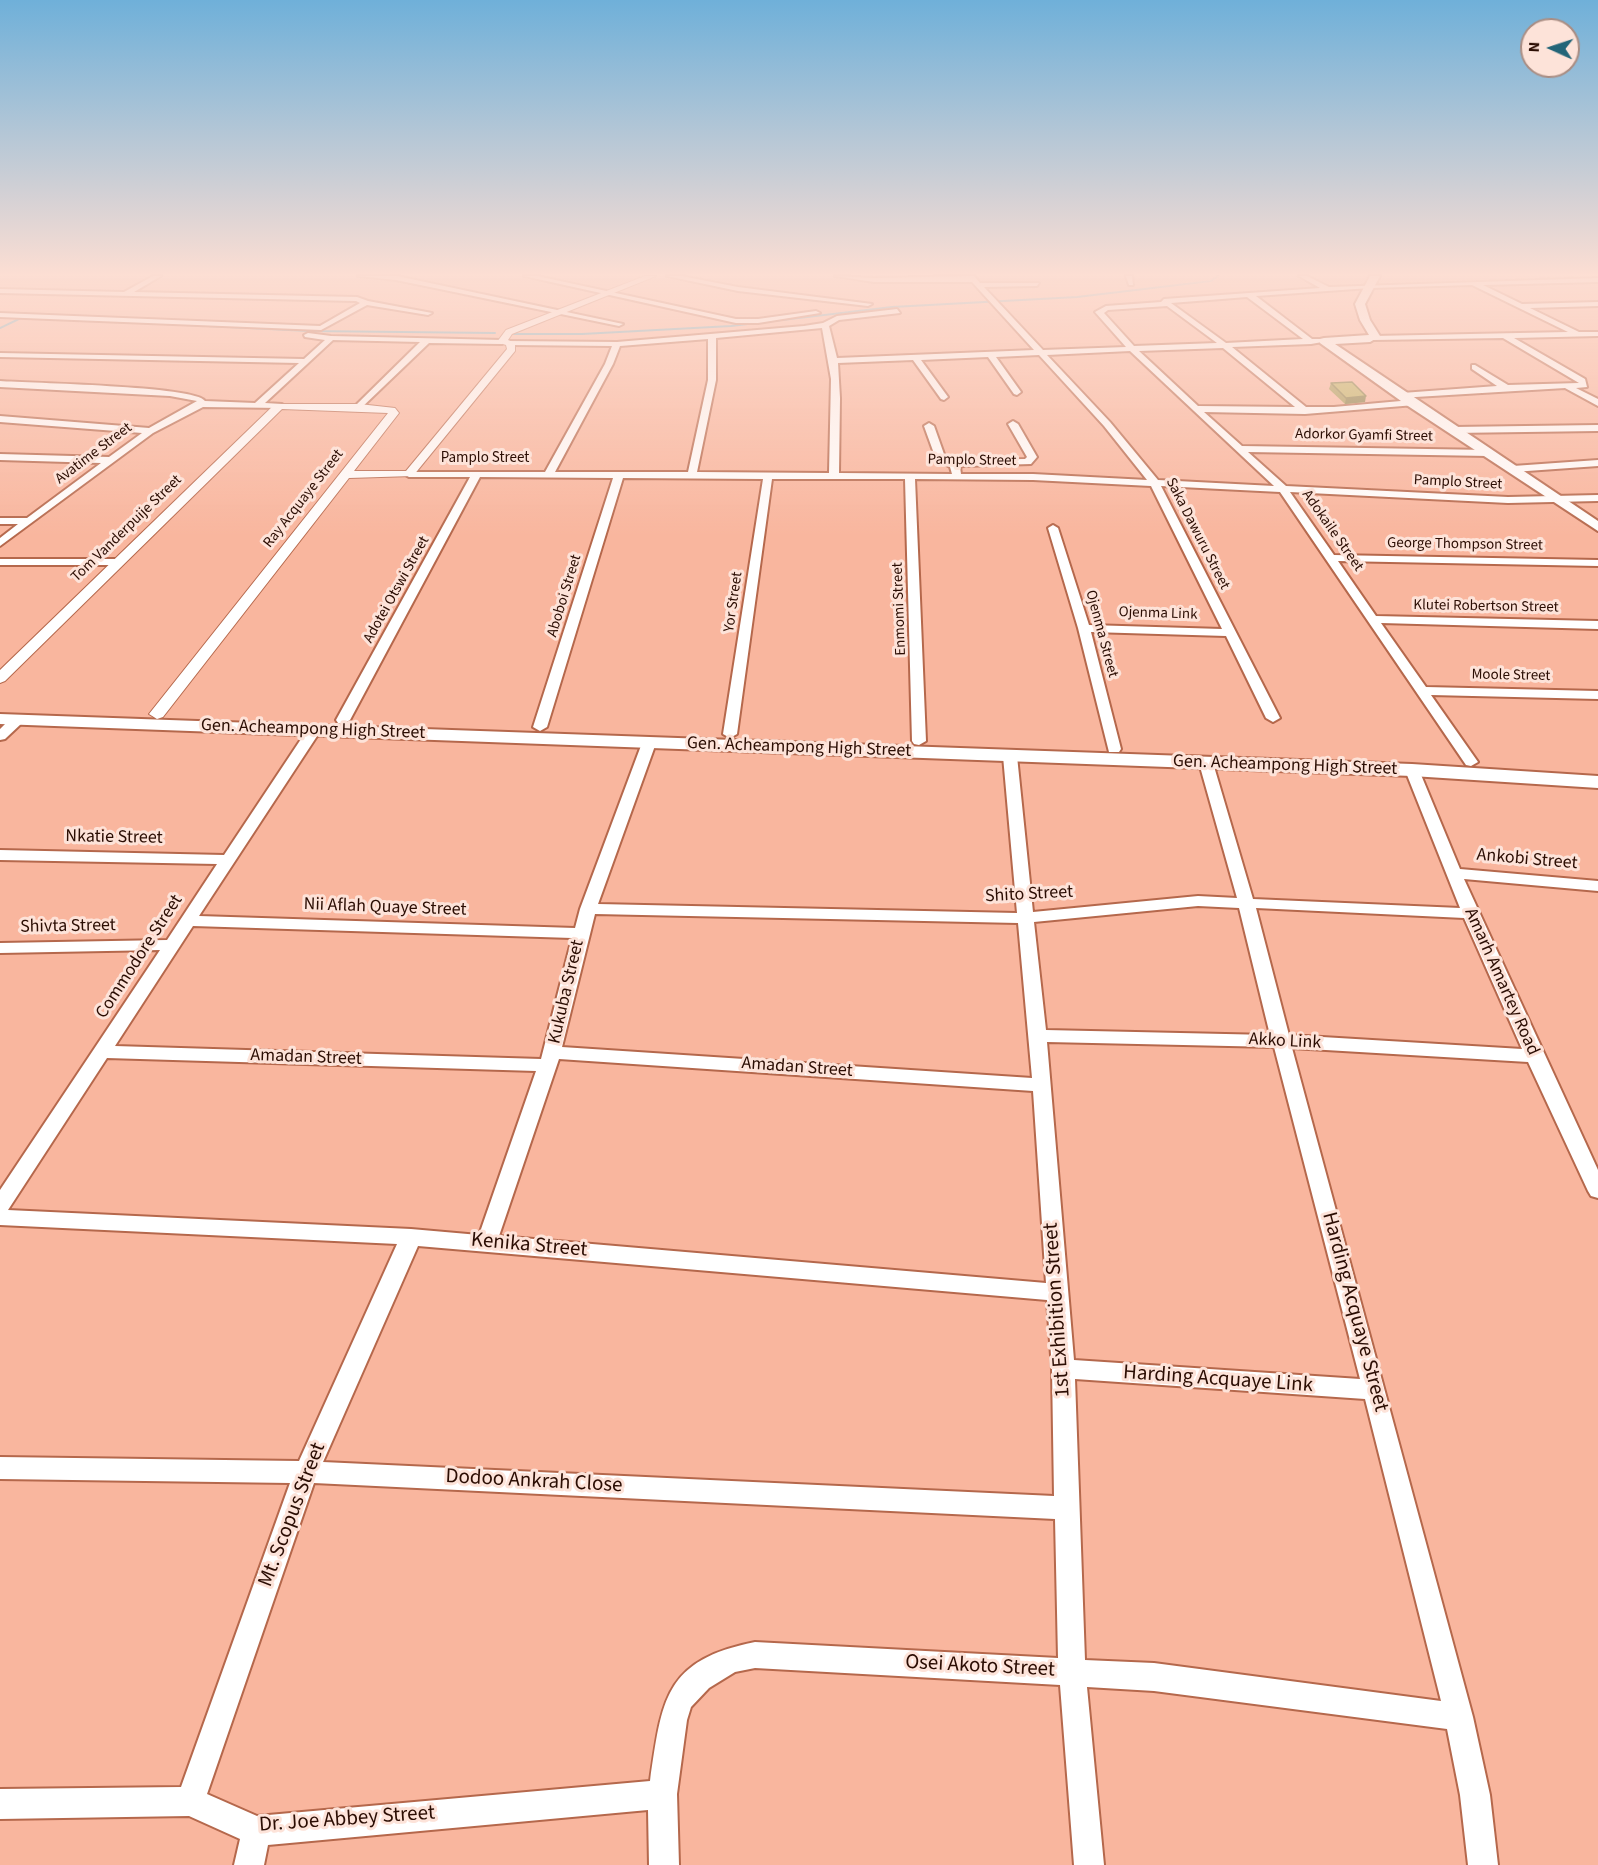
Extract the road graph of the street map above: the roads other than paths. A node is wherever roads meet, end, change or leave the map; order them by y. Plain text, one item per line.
1 (303, 363) edge
2 (404, 363) edge
3 (500, 363) edge
4 (609, 363) edge
5 (712, 363) edge
6 (832, 363) edge
7 (920, 363) edge
8 (997, 363) edge
9 (1051, 363) edge
10 (1147, 363) edge
11 (1247, 363) edge
12 (1351, 363) edge
13 (1551, 363) edge
14 (1475, 367) dead end
15 (0, 384) edge
16 (1568, 387) junction
17 (1506, 388) junction
18 (1017, 392) dead end
19 (944, 397) dead end
20 (1407, 400) junction
21 (1598, 403) edge
22 (201, 404) junction
23 (258, 405) junction
24 (279, 406) junction
25 (359, 407) junction
26 (1195, 409) junction
27 (1305, 411) junction
28 (0, 419) edge
29 (1013, 424) dead end
30 (929, 426) dead end
31 (1598, 428) edge
32 (1453, 430) junction
33 (150, 431) junction
34 (1239, 449) junction
35 (1489, 453) junction
36 (0, 457) edge
37 (111, 460) junction
38 (1598, 463) edge
39 (1512, 469) junction
40 (956, 471) junction
41 (409, 474) junction
42 (477, 474) junction
43 (549, 474) junction
44 (344, 475) junction
45 (618, 475) junction
46 (692, 475) junction
47 (768, 475) junction
48 (834, 475) junction
49 (910, 475) junction
50 (1154, 482) junction
51 (1283, 489) junction
52 (1598, 498) edge
53 (1559, 500) junction
54 (0, 521) edge
55 (30, 521) junction
56 (1598, 527) edge
57 (1053, 528) dead end
58 (0, 543) edge
59 (1331, 558) junction
60 (0, 562) edge
61 (116, 562) junction
62 (1598, 563) edge
63 (1373, 619) junction
64 (1598, 625) edge
65 (1084, 628) junction
66 (1231, 633) junction
67 (0, 678) edge
68 (1424, 691) junction
69 (1598, 695) edge
70 (0, 708) edge
71 (157, 714) junction
72 (1273, 718) dead end
73 (8, 719) edge
74 (343, 720) junction
75 (540, 727) junction
76 (314, 730) junction
77 (730, 734) junction
78 (0, 736) edge
79 (919, 741) junction
80 (649, 743) junction
81 (1114, 749) junction
82 (1010, 756) junction
83 (1471, 762) junction
84 (1206, 763) junction
85 (1412, 770) junction
86 (1598, 771) edge
87 (1598, 782) edge
88 (0, 855) edge
89 (228, 860) junction
90 (1454, 873) junction
91 (1598, 886) edge
92 (1246, 902) junction
93 (588, 909) junction
94 (1471, 913) junction
95 (1026, 918) junction
96 (187, 921) junction
97 (580, 933) junction
98 (172, 945) junction
99 (0, 948) edge
100 (1038, 1036) junction
101 (1281, 1041) junction
102 (101, 1052) junction
103 (1533, 1056) junction
104 (550, 1058) junction
105 (1042, 1085) junction
106 (1598, 1191) edge
107 (0, 1206) edge
108 (0, 1217) edge
109 (411, 1237) junction
110 (487, 1242) junction
111 (1056, 1292) junction
112 (1063, 1369) junction
113 (1374, 1390) junction
114 (0, 1468) edge
115 (306, 1472) junction
116 (1068, 1508) junction
117 (1072, 1671) junction
118 (1459, 1717) junction
119 (662, 1794) junction
120 (190, 1801) junction
121 (0, 1804) edge
122 (256, 1831) junction
123 (249, 1865) edge
124 (664, 1865) edge
125 (1089, 1865) edge
126 (1483, 1865) edge

1 - 23 street
2 - 25 street
3 - 41 street
4 - 43 street
5 - 46 street
6 - 48 street
7 - 19 street
8 - 18 street
9 - 50 street, Saka Dawuru Street
10 - 26 street, Adokaile Street
11 - 27 street
12 - 20 main road
13 - 16 street
14 - 17 street
15 - 22 street
16 - 17 street
16 - 21 street
17 - 20 street
20 - 27 street
20 - 32 main road
22 - 23 street, Avatime Street
22 - 33 street, Avatime Street
23 - 24 street, Ray Acquaye Street
24 - 25 street, Ray Acquaye Street
24 - 61 street, Tom Vanderpuije Street
25 - 44 street, Ray Acquaye Street
26 - 27 street
26 - 34 street, Adokaile Street
28 - 33 street
29 - 40 street
30 - 40 street
31 - 32 street
32 - 35 main road
33 - 37 street, Avatime Street
34 - 35 street, Adorkor Gyamfi Street
34 - 51 street, Adokaile Street
35 - 39 main road
36 - 37 street
37 - 55 street, Avatime Street
38 - 39 street
39 - 53 main road
40 - 49 street, Pamplo Street
40 - 50 street, Pamplo Street
41 - 42 street, Pamplo Street
41 - 44 street, Pamplo Street
42 - 43 street, Pamplo Street
42 - 74 street, Adotei Otswi Street
43 - 45 street, Pamplo Street
44 - 71 street, Ray Acquaye Street
45 - 46 street, Pamplo Street
45 - 75 street, Aboboi Street
46 - 47 street, Pamplo Street
47 - 48 street, Pamplo Street
47 - 77 street, Yor Street
48 - 49 street, Pamplo Street
49 - 79 street, Enmomi Street
50 - 51 street, Pamplo Street
50 - 66 street, Saka Dawuru Street
51 - 53 street, Pamplo Street
51 - 59 street, Adokaile Street
52 - 53 street, Pamplo Street
53 - 56 main road
54 - 55 street
55 - 58 street, Avatime Street
57 - 65 street, Ojenma Street
59 - 62 street, George Thompson Street
59 - 63 street, Adokaile Street
60 - 61 street
61 - 67 street, Tom Vanderpuije Street
63 - 64 street, Klutei Robertson Street
63 - 68 street, Adokaile Street
65 - 66 street, Ojenma Link
65 - 81 street, Ojenma Street
66 - 72 street, Saka Dawuru Street
68 - 69 street, Moole Street
68 - 83 street, Adokaile Street
70 - 71 main road, Gen. Acheampong High Street
71 - 74 main road, Gen. Acheampong High Street
73 - 76 main road, Gen. Acheampong High Street
73 - 78 street
74 - 75 main road, Gen. Acheampong High Street
75 - 77 main road, Gen. Acheampong High Street
76 - 80 main road, Gen. Acheampong High Street
76 - 89 street, Commodore Street
77 - 79 main road, Gen. Acheampong High Street
79 - 81 main road, Gen. Acheampong High Street
80 - 82 main road, Gen. Acheampong High Street
80 - 93 street, Kukuba Street
81 - 83 main road, Gen. Acheampong High Street
82 - 84 main road, Gen. Acheampong High Street
82 - 95 street, 1st Exhibition Street
83 - 86 main road, Gen. Acheampong High Street
84 - 85 main road, Gen. Acheampong High Street
84 - 92 street, Harding Acquaye Street
85 - 87 main road, Gen. Acheampong High Street
85 - 90 street, Amarh Amartey Road
88 - 89 street, Nkatie Street
89 - 96 street, Commodore Street
90 - 91 street, Ankobi Street
90 - 94 street, Amarh Amartey Road
92 - 94 street, Shito Street
92 - 95 street, Shito Street
92 - 101 street, Harding Acquaye Street
93 - 95 street, Shito Street
93 - 97 street, Kukuba Street
94 - 103 street, Amarh Amartey Road
95 - 100 street, 1st Exhibition Street
96 - 97 street, Nii Aflah Quaye Street
96 - 98 street, Commodore Street
97 - 104 street, Kukuba Street
98 - 99 street, Shivta Street
98 - 102 street, Commodore Street
100 - 101 street, Akko Link
100 - 105 street, 1st Exhibition Street
101 - 103 street, Akko Link
101 - 113 street, Harding Acquaye Street
102 - 104 street, Amadan Street
102 - 107 street, Commodore Street
103 - 106 street, Amarh Amartey Road
104 - 105 street, Amadan Street
104 - 110 street, Kukuba Street
105 - 111 street, 1st Exhibition Street
108 - 109 street, Kenika Street
109 - 110 street, Kenika Street
109 - 115 street, Mt. Scopus Street
110 - 111 street, Kenika Street
111 - 112 street, 1st Exhibition Street
112 - 113 street, Harding Acquaye Link
112 - 116 street, 1st Exhibition Street
113 - 118 street, Harding Acquaye Street
114 - 115 street, Dodoo Ankrah Close
115 - 116 street, Dodoo Ankrah Close
115 - 120 street, Mt. Scopus Street
116 - 117 street, 1st Exhibition Street
117 - 118 street, Osei Akoto Street
117 - 119 street, Osei Akoto Street
117 - 125 street, 1st Exhibition Street
118 - 126 street, Harding Acquaye Street
119 - 122 street, Dr. Joe Abbey Street
119 - 124 street, Osei Akoto Street
120 - 121 street, Dr. Joe Abbey Street
120 - 122 street, Dr. Joe Abbey Street
122 - 123 street

